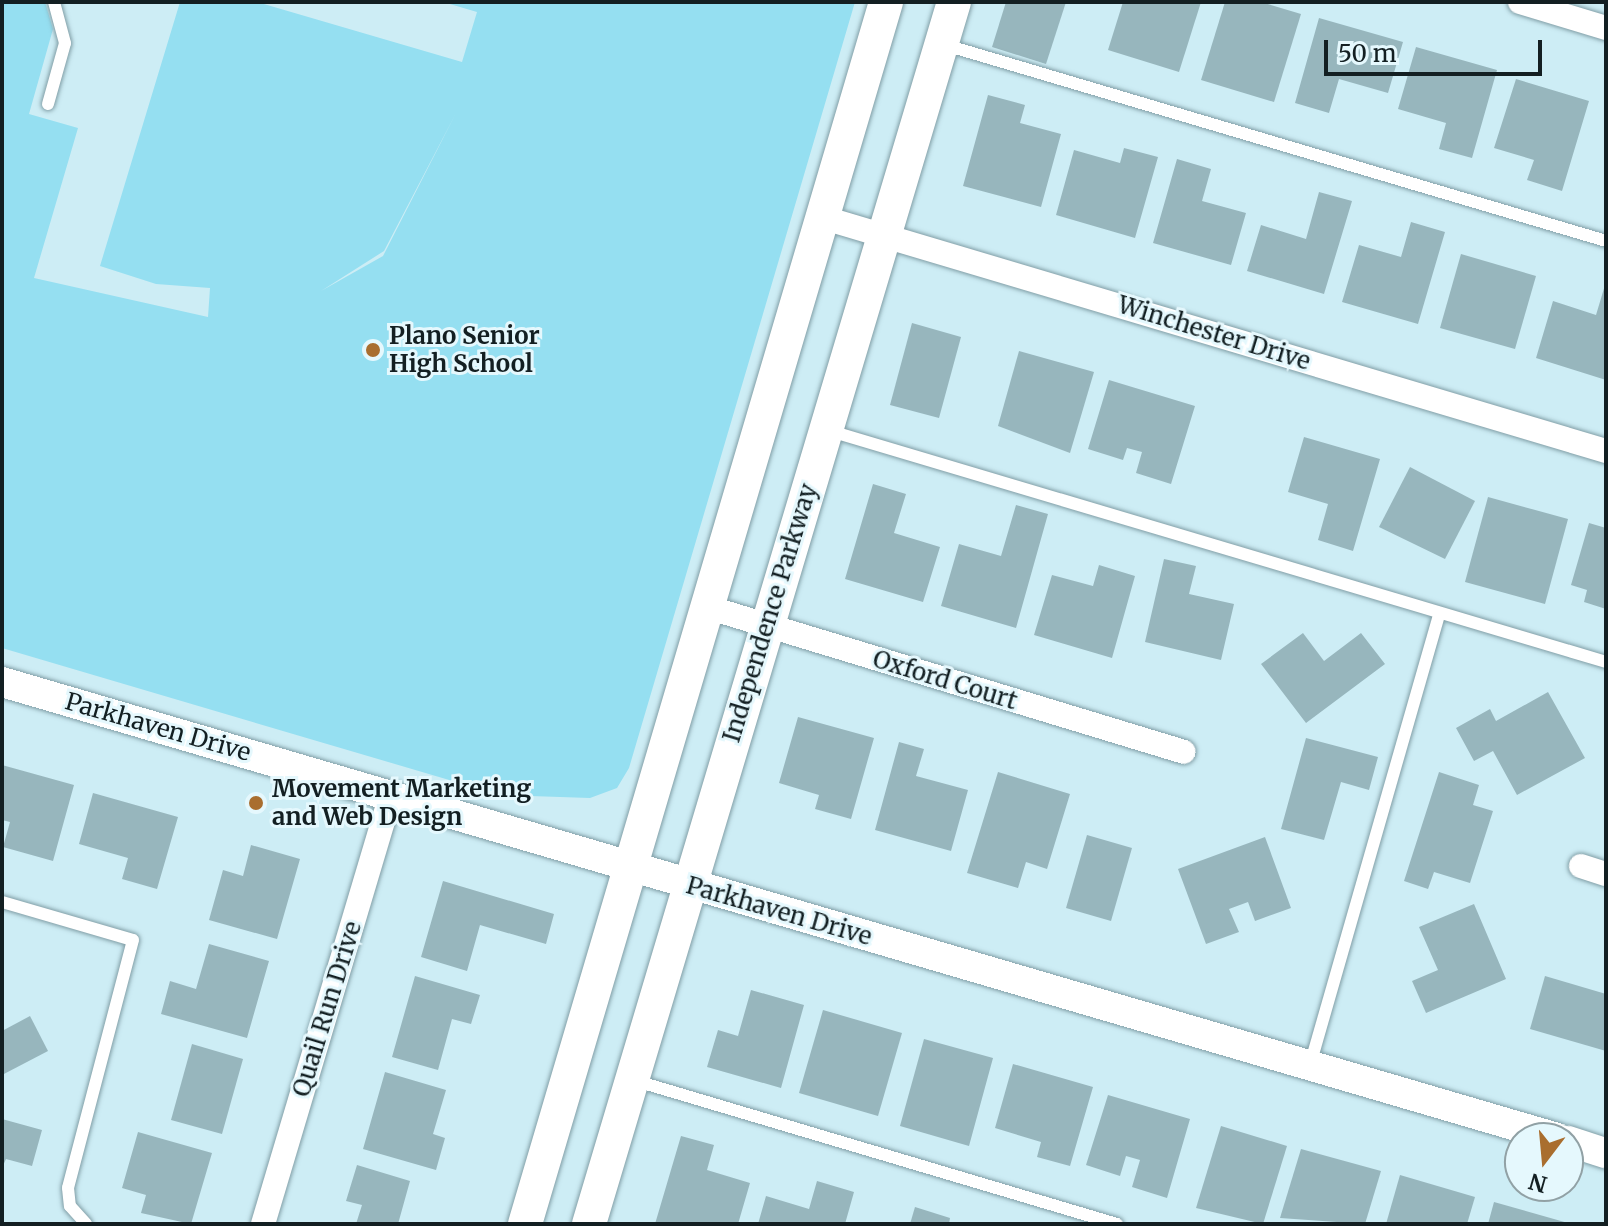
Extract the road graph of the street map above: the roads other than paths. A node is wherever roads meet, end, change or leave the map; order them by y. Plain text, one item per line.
1 (54, 2) edge
2 (886, 2) edge
3 (954, 2) edge
4 (1520, 2) edge
5 (1606, 28) edge
6 (941, 43) junction
7 (48, 104) dead end
8 (821, 217) junction
9 (883, 235) junction
10 (1606, 241) edge
11 (825, 429) junction
12 (1606, 451) edge
13 (707, 607) junction
14 (1440, 613) junction
15 (766, 625) junction
16 (1606, 662) edge
17 (2, 682) edge
18 (1183, 752) dead end
19 (391, 795) junction
20 (1581, 866) dead end
21 (632, 867) junction
22 (1606, 874) edge
23 (690, 884) junction
24 (2, 902) edge
25 (1310, 1065) junction
26 (632, 1080) junction
27 (1504, 1122) edge
28 (1584, 1146) edge
29 (1606, 1153) edge
30 (86, 1224) edge
31 (263, 1224) edge
32 (525, 1224) edge
33 (589, 1224) edge
34 (1117, 1224) edge

1 - 7 lane
2 - 8 main road
3 - 6 main road, Independence Parkway
4 - 5 street
6 - 9 main road, Independence Parkway
6 - 10 lane
8 - 9 street, Winchester Drive
8 - 13 main road
9 - 11 main road, Independence Parkway
9 - 12 street, Winchester Drive
11 - 14 lane
11 - 15 main road, Independence Parkway
13 - 15 street, Oxford Court
13 - 21 main road
14 - 16 lane
14 - 25 lane
15 - 18 street, Oxford Court
15 - 23 main road, Independence Parkway
17 - 19 street, Parkhaven Drive
19 - 21 street, Parkhaven Drive
19 - 31 street, Quail Run Drive
20 - 22 street
21 - 23 street, Parkhaven Drive
21 - 32 main road
23 - 25 street, Parkhaven Drive
23 - 26 main road, Independence Parkway
24 - 30 lane
25 - 27 street, Parkhaven Drive
26 - 33 main road, Independence Parkway
26 - 34 lane
28 - 29 street

